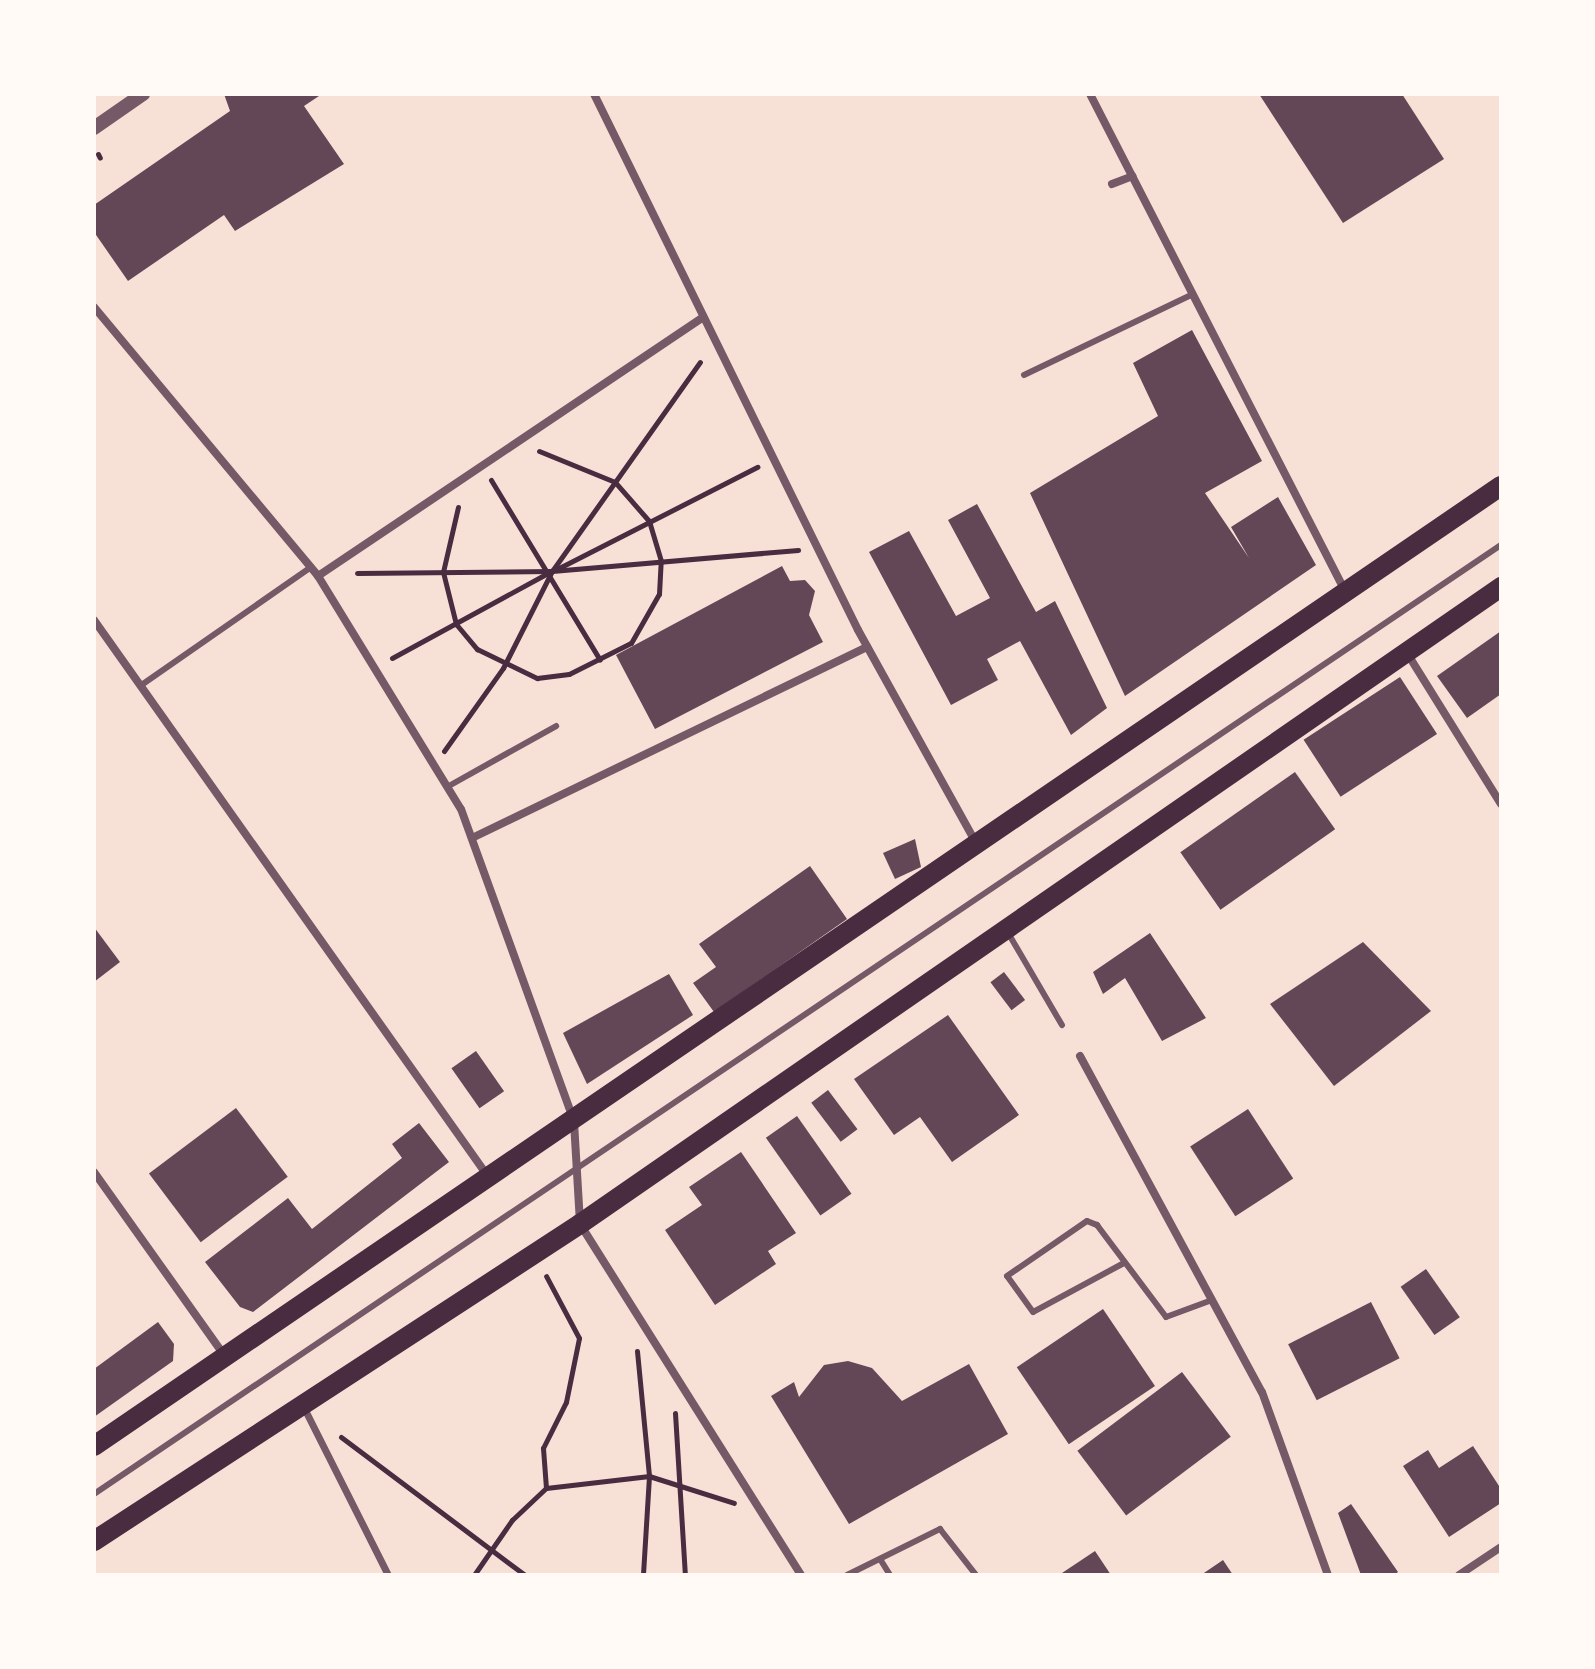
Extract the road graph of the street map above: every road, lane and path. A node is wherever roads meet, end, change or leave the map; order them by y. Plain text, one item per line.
1 (143, 94) edge
2 (594, 94) edge
3 (1090, 94) edge
4 (94, 128) edge
5 (1133, 176) junction
6 (1112, 184) dead end
7 (1193, 294) junction
8 (94, 307) edge
9 (701, 319) junction
10 (700, 362) dead end
11 (1024, 375) dead end
12 (534, 449) dead end
13 (757, 467) dead end
14 (491, 479) dead end
15 (615, 482) junction
16 (1501, 486) edge
17 (461, 498) dead end
18 (649, 521) junction
19 (1501, 545) edge
20 (803, 550) dead end
21 (661, 561) junction
22 (311, 567) junction
23 (552, 571) junction
24 (349, 572) dead end
25 (443, 572) junction
26 (318, 576) junction
27 (1501, 587) edge
28 (1344, 589) junction
29 (94, 620) edge
30 (456, 624) junction
31 (867, 647) junction
32 (1407, 653) junction
33 (600, 660) junction
34 (387, 661) dead end
35 (503, 668) junction
36 (140, 686) junction
37 (556, 726) dead end
38 (441, 754) dead end
39 (447, 787) junction
40 (1501, 804) edge
41 (472, 838) junction
42 (976, 844) junction
43 (1006, 928) junction
44 (1062, 1025) dead end
45 (1080, 1056) dead end
46 (574, 1122) junction
47 (577, 1162) junction
48 (94, 1172) edge
49 (487, 1175) junction
50 (580, 1224) junction
51 (1124, 1263) junction
52 (544, 1273) dead end
53 (1212, 1300) junction
54 (637, 1346) dead end
55 (225, 1355) junction
56 (302, 1404) junction
57 (674, 1404) dead end
58 (314, 1430) junction
59 (94, 1446) edge
60 (649, 1476) junction
61 (679, 1487) junction
62 (546, 1488) junction
63 (94, 1494) edge
64 (738, 1505) dead end
65 (94, 1541) edge
66 (1501, 1547) edge
67 (491, 1550) junction
68 (880, 1559) junction
69 (388, 1575) edge
70 (474, 1575) edge
71 (525, 1575) edge
72 (643, 1575) edge
73 (685, 1575) edge
74 (801, 1575) edge
75 (847, 1575) edge
76 (890, 1575) edge
77 (976, 1575) edge
78 (1328, 1575) edge
79 (1459, 1575) edge

1 - 4 street
2 - 9 street
3 - 5 street
5 - 6 street
5 - 7 street
7 - 11 lane
7 - 28 street
8 - 22 street
9 - 26 street
9 - 31 street
10 - 15 path
12 - 15 path
13 - 18 path
14 - 23 path
15 - 18 path
15 - 23 path
16 - 28 main road
17 - 25 path
18 - 21 path
18 - 23 path
19 - 47 lane
20 - 21 path
21 - 23 path
21 - 33 path
22 - 26 street
22 - 36 lane
23 - 25 path
23 - 30 path
23 - 33 path
23 - 35 path
24 - 25 path
25 - 30 path
26 - 39 street
27 - 32 main road
28 - 42 main road
29 - 36 street
30 - 34 path
30 - 35 path
31 - 41 street
31 - 42 street
32 - 40 street
32 - 43 main road
33 - 35 path
35 - 38 path
36 - 49 street
37 - 39 lane
39 - 41 street
41 - 46 street
42 - 46 main road
43 - 44 lane
43 - 50 main road
45 - 53 street
46 - 47 street
46 - 49 main road
47 - 50 street
47 - 63 lane
48 - 55 street
49 - 55 main road
50 - 56 main road
50 - 74 street
51 - 51 lane
51 - 53 lane
52 - 62 path
53 - 78 street
54 - 60 path
55 - 59 main road
56 - 58 street
56 - 65 main road
57 - 61 path
58 - 67 path
58 - 69 street
60 - 61 path
60 - 62 path
60 - 72 path
61 - 64 path
61 - 73 path
62 - 67 path
66 - 79 street
67 - 70 path
67 - 71 path
68 - 75 lane
68 - 76 lane
68 - 77 lane

